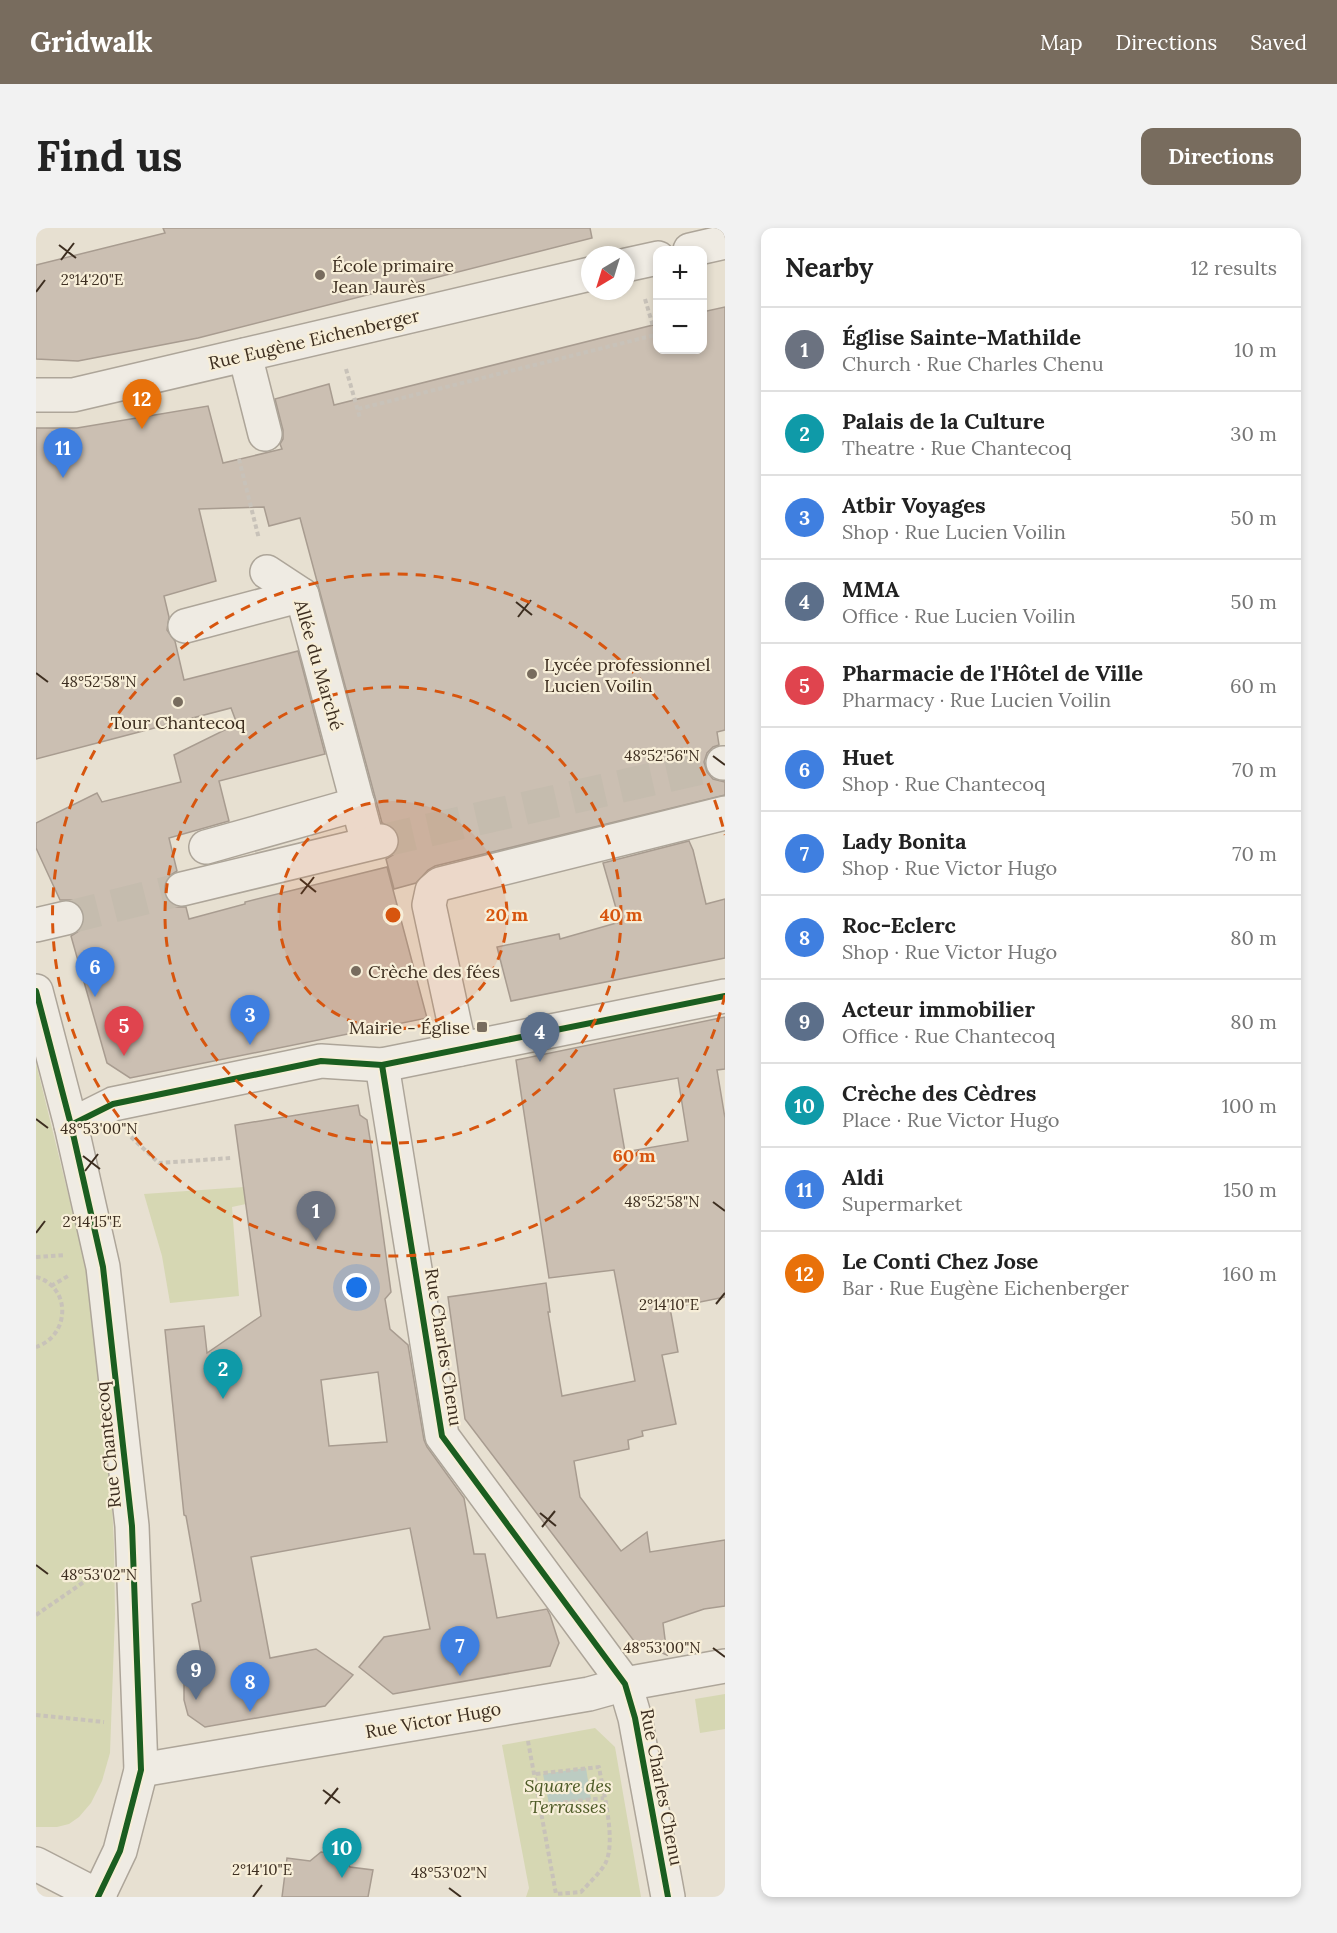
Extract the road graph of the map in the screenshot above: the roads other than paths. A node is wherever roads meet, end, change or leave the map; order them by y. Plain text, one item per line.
1 (725, 242) edge
2 (707, 246) edge
3 (581, 276) edge
4 (245, 355) junction
5 (36, 395) edge
6 (265, 434) dead end
7 (267, 572) road end
8 (302, 596) junction
9 (185, 626) dead end
10 (358, 804) junction
11 (725, 813) edge
12 (206, 847) dead end
13 (182, 889) tunnel mouth
14 (36, 992) edge
15 (725, 996) edge
16 (460, 1049) junction
17 (382, 1065) junction
18 (71, 1125) junction
19 (725, 1666) edge
20 (625, 1684) junction
21 (141, 1770) junction
22 (36, 1864) edge
23 (99, 1897) edge
24 (668, 1897) edge

1 - 2 street
3 - 4 street, Rue Eugène Eichenberger
4 - 5 street, Rue Eugène Eichenberger
4 - 6 street
7 - 8 street, Allée du Marché
8 - 9 street
8 - 10 street, Allée du Marché
10 - 12 street
10 - 13 street, Allée du Marché
11 - 16 street
14 - 18 street, Rue Chantecoq
15 - 16 street
16 - 17 street
17 - 18 street
17 - 20 street, Rue Charles Chenu
18 - 21 street, Rue Chantecoq
19 - 20 street, Rue Victor Hugo
20 - 21 street, Rue Victor Hugo
20 - 24 street, Rue Charles Chenu
21 - 23 street, Rue Chantecoq
22 - 23 street

